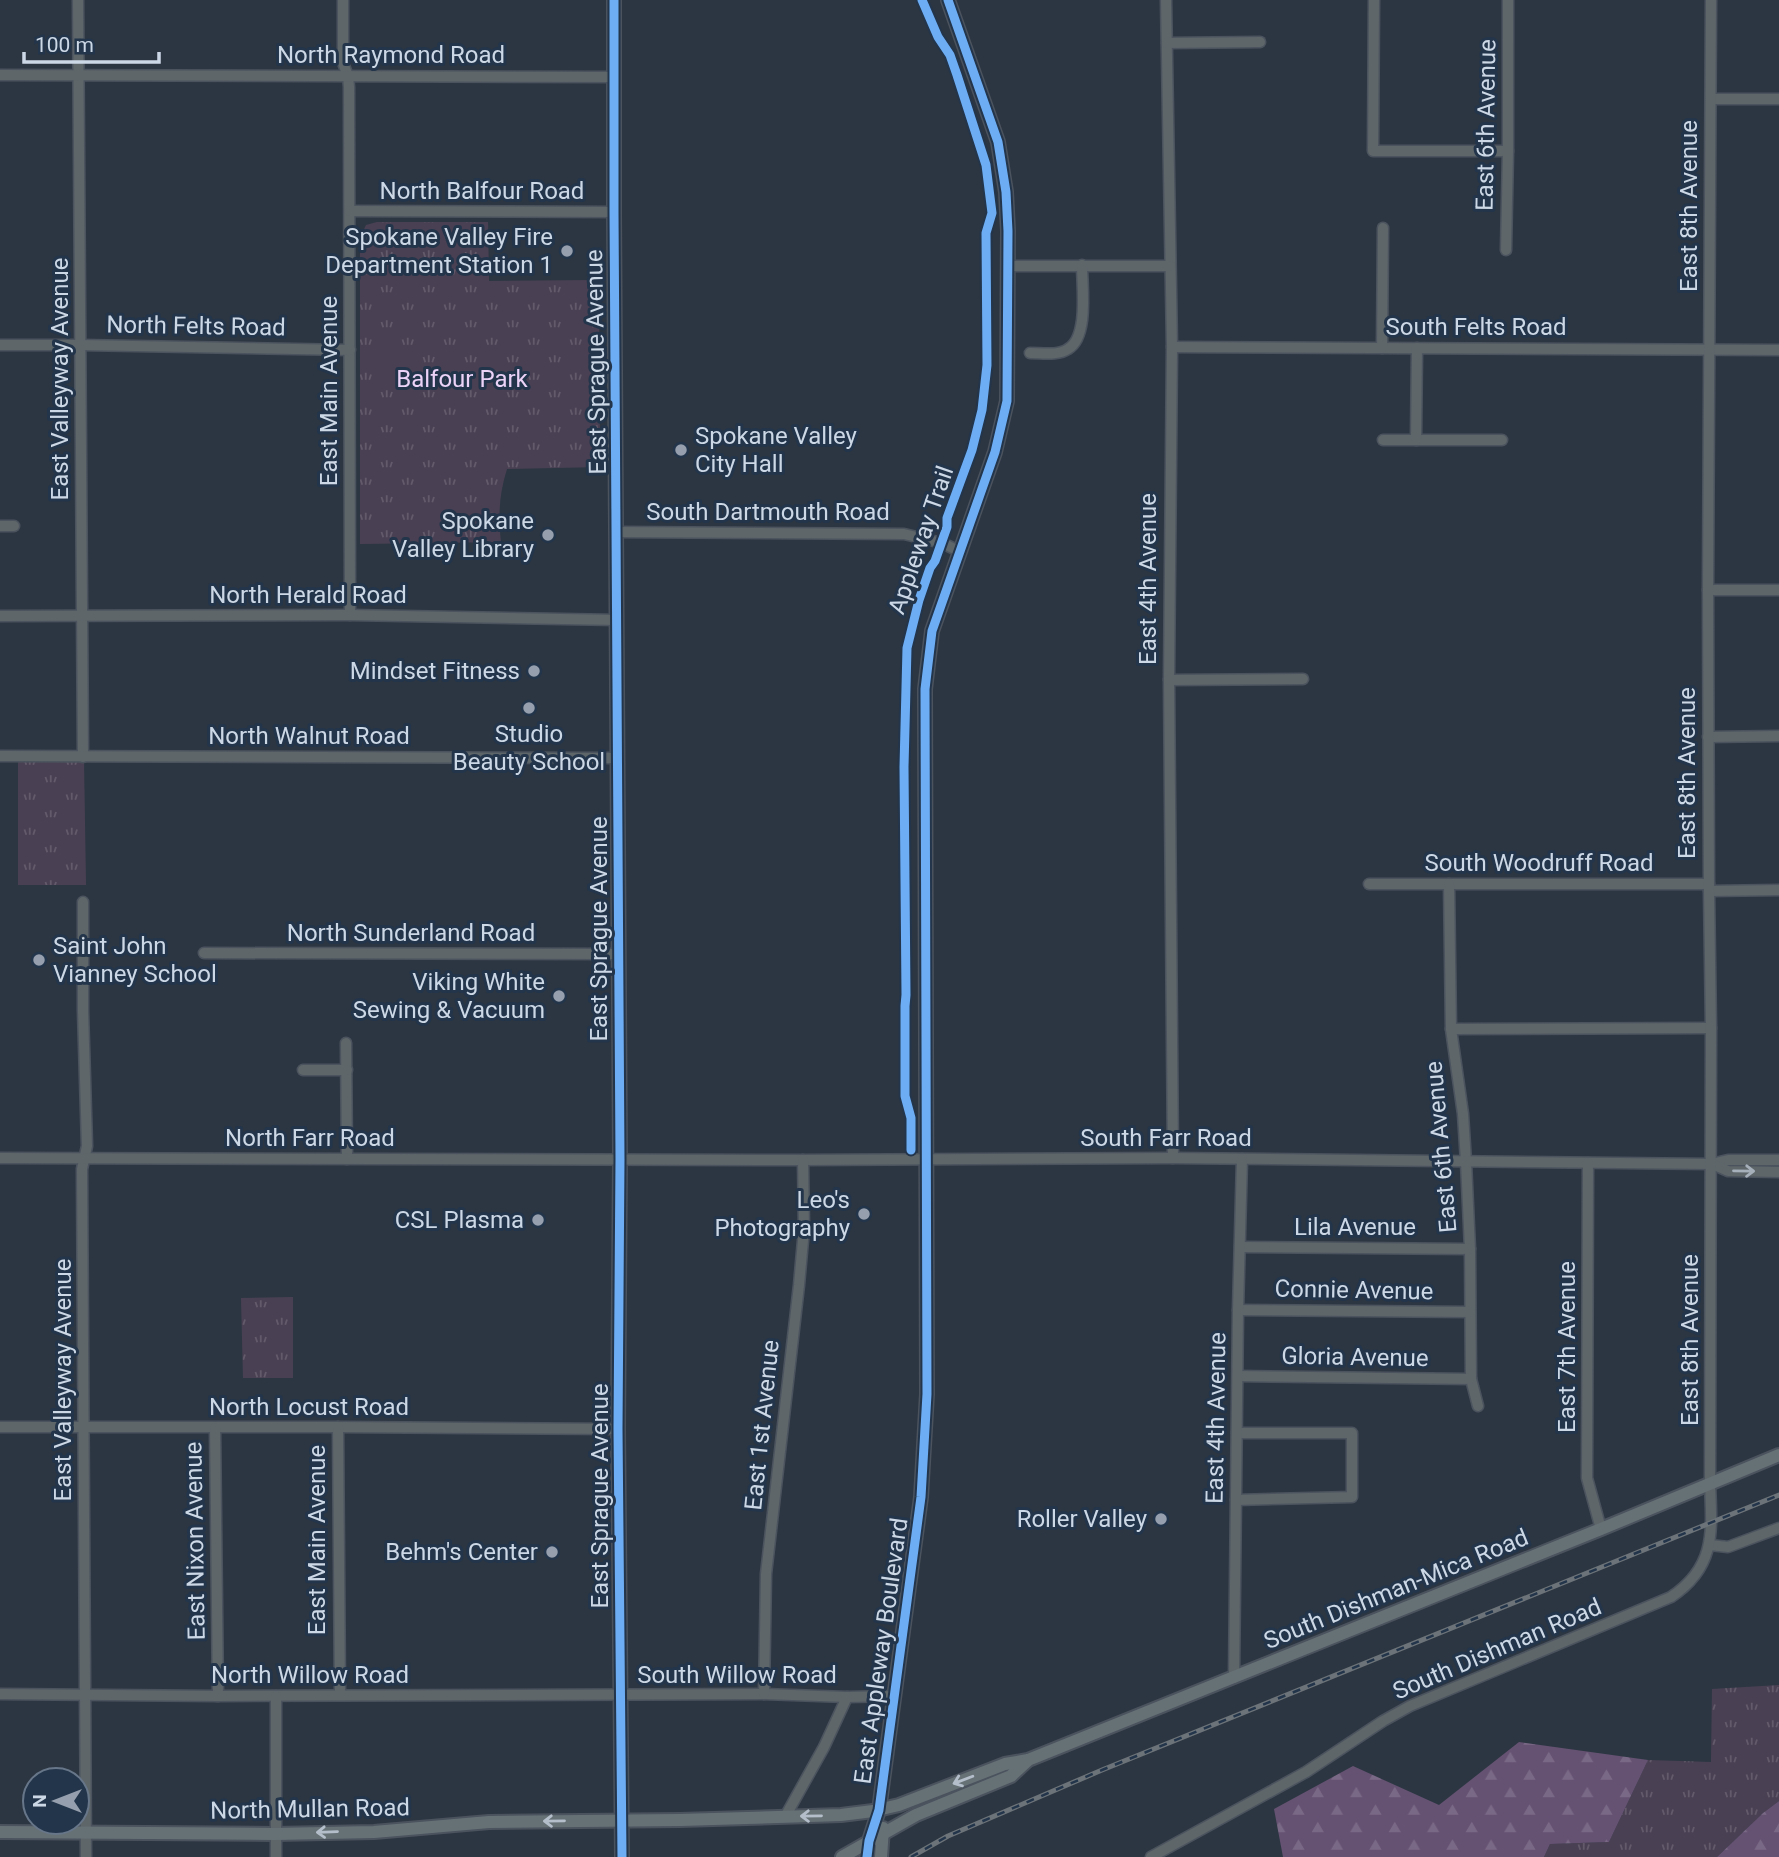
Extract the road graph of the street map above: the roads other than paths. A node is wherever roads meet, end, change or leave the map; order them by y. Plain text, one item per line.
1 (78, 0) edge
2 (343, 0) edge
3 (614, 0) edge
4 (948, 0) edge
5 (1167, 0) edge
6 (1374, 0) edge
7 (1508, 0) edge
8 (1711, 0) edge
9 (1260, 42) dead end
10 (1167, 43) junction
11 (0, 75) edge
12 (348, 75) junction
13 (79, 76) junction
14 (615, 77) junction
15 (1711, 99) junction
16 (1779, 99) edge
17 (1508, 151) junction
18 (350, 211) junction
19 (614, 212) junction
20 (1383, 228) dead end
21 (1506, 250) dead end
22 (1082, 265) junction
23 (1008, 266) junction
24 (1170, 266) junction
25 (0, 345) edge
26 (81, 345) junction
27 (1172, 346) junction
28 (1382, 348) junction
29 (1417, 348) junction
30 (1709, 349) junction
31 (350, 350) junction
32 (1779, 350) edge
33 (1030, 354) dead end
34 (1383, 440) dead end
35 (1416, 440) junction
36 (1502, 440) dead end
37 (0, 526) edge
38 (14, 526) dead end
39 (617, 532) junction
40 (958, 551) junction
41 (1708, 590) junction
42 (1779, 590) edge
43 (350, 615) junction
44 (0, 616) edge
45 (82, 617) junction
46 (617, 620) junction
47 (1303, 679) dead end
48 (1169, 680) junction
49 (1779, 736) edge
50 (1708, 737) junction
51 (0, 756) edge
52 (83, 757) junction
53 (618, 758) junction
54 (1369, 884) dead end
55 (1449, 884) junction
56 (1709, 888) junction
57 (1779, 890) edge
58 (83, 902) dead end
59 (204, 953) dead end
60 (619, 954) junction
61 (1712, 1028) junction
62 (1451, 1029) junction
63 (346, 1043) dead end
64 (303, 1070) dead end
65 (347, 1070) junction
66 (0, 1158) edge
67 (85, 1158) junction
68 (620, 1158) junction
69 (1173, 1158) junction
70 (347, 1159) junction
71 (928, 1159) junction
72 (1241, 1159) junction
73 (803, 1160) junction
74 (1779, 1160) edge
75 (1466, 1163) junction
76 (1588, 1163) junction
77 (1712, 1164) junction
78 (1779, 1172) edge
79 (1240, 1247) junction
80 (1470, 1249) junction
81 (1238, 1310) junction
82 (1470, 1312) junction
83 (1238, 1376) junction
84 (1471, 1379) junction
85 (1478, 1406) dead end
86 (0, 1427) edge
87 (84, 1427) junction
88 (338, 1427) junction
89 (215, 1428) junction
90 (618, 1429) junction
91 (1237, 1433) junction
92 (1779, 1455) edge
93 (1710, 1483) junction
94 (1236, 1500) junction
95 (1779, 1528) edge
96 (1601, 1529) junction
97 (1710, 1545) junction
98 (1234, 1678) junction
99 (0, 1694) edge
100 (764, 1694) junction
101 (86, 1695) junction
102 (340, 1695) junction
103 (621, 1695) junction
104 (218, 1696) junction
105 (276, 1696) junction
106 (895, 1696) junction
107 (847, 1697) junction
108 (1028, 1760) junction
109 (86, 1766) edge
110 (879, 1810) junction
111 (785, 1817) junction
112 (622, 1820) junction
113 (0, 1832) edge
114 (21, 1832) edge
115 (884, 1832) junction
116 (91, 1833) edge
117 (275, 1834) junction
118 (86, 1836) edge
119 (869, 1841) junction
120 (86, 1857) edge
121 (276, 1857) edge
122 (622, 1857) edge
123 (842, 1857) edge
124 (867, 1857) edge
125 (881, 1857) edge
126 (1151, 1857) edge

1 - 13 street, East Valleyway Avenue
2 - 12 street, East Main Avenue
3 - 14 main road, East Sprague Avenue
4 - 23 main road
5 - 10 street, East 4th Avenue
6 - 17 street
7 - 17 street, East 6th Avenue
8 - 15 street, East 8th Avenue
9 - 10 street
10 - 24 street, East 4th Avenue
11 - 13 street, North Raymond Road
12 - 13 street, North Raymond Road
12 - 14 street, North Raymond Road
12 - 18 street, East Main Avenue
13 - 26 street, East Valleyway Avenue
14 - 19 main road, East Sprague Avenue
15 - 16 street
15 - 30 street, East 8th Avenue
17 - 21 street, East 6th Avenue
18 - 19 street, North Balfour Road
18 - 31 street, East Main Avenue
19 - 39 main road, East Sprague Avenue
20 - 28 street
22 - 23 street
22 - 24 street
22 - 33 street
23 - 40 main road
24 - 27 street, East 4th Avenue
25 - 26 street, North Felts Road
26 - 31 street, North Felts Road
26 - 45 street, East Valleyway Avenue
27 - 28 street, South Felts Road
27 - 48 street, East 4th Avenue
28 - 29 street, South Felts Road
29 - 30 street, South Felts Road
29 - 35 street
30 - 32 street, South Felts Road
30 - 41 street, East 8th Avenue
31 - 43 street, East Main Avenue
34 - 35 street
35 - 36 street
37 - 38 street
39 - 40 street, South Dartmouth Road
39 - 46 main road, East Sprague Avenue
40 - 71 main road, East Appleway Boulevard
41 - 42 street
41 - 50 street, East 8th Avenue
43 - 45 street, North Herald Road
43 - 46 street, North Herald Road
44 - 45 street, North Herald Road
45 - 52 street, East Valleyway Avenue
46 - 53 main road, East Sprague Avenue
47 - 48 street
48 - 69 street, East 4th Avenue
49 - 50 street
50 - 56 street, East 8th Avenue
51 - 52 street, North Walnut Road
52 - 53 street, North Walnut Road
53 - 60 main road, East Sprague Avenue
54 - 55 street, South Woodruff Road
55 - 56 street, South Woodruff Road
55 - 62 street, East 6th Avenue
56 - 57 street, South Woodruff Road
56 - 61 street, East 8th Avenue
58 - 67 street, East Valleyway Avenue
59 - 60 street, North Sunderland Road
60 - 68 main road, East Sprague Avenue
61 - 62 street
61 - 77 street, East 8th Avenue
62 - 75 street, East 6th Avenue
63 - 65 street
64 - 65 street
65 - 70 street
66 - 67 street, North Farr Road
67 - 70 street, North Farr Road
67 - 87 street, East Valleyway Avenue
68 - 70 street, North Farr Road
68 - 73 street, South Farr Road
68 - 90 main road, East Sprague Avenue
69 - 71 street, South Farr Road
69 - 72 street, South Farr Road
71 - 73 street, South Farr Road
71 - 106 main road, East Appleway Boulevard
72 - 75 street, South Farr Road
72 - 79 street, East 4th Avenue
73 - 100 street, East 1st Avenue
74 - 77 street, South Farr Road
75 - 76 street, South Farr Road
75 - 80 street, East 6th Avenue
76 - 77 street, South Farr Road
76 - 96 street, East 7th Avenue
77 -> 78 street, South Farr Road
77 - 93 street, East 8th Avenue
79 - 80 street, Lila Avenue
79 - 81 street, East 4th Avenue
80 - 82 street, East 6th Avenue
81 - 82 street, Connie Avenue
81 - 83 street, East 4th Avenue
82 - 84 street, East 6th Avenue
83 - 84 street, Gloria Avenue
83 - 91 street, East 4th Avenue
84 - 85 street, East 6th Avenue
86 - 87 street, North Locust Road
87 - 89 street, North Locust Road
87 - 101 street, East Valleyway Avenue
88 - 89 street, North Locust Road
88 - 90 street, North Locust Road
88 - 102 street, East Main Avenue
89 - 104 street, East Nixon Avenue
90 - 103 main road, East Sprague Avenue
91 - 94 street, East 4th Avenue
91 - 94 street
92 - 93 main road, South Dishman-Mica Road
93 - 96 main road, South Dishman-Mica Road
93 - 97 street, East 8th Avenue
94 - 98 street, East 4th Avenue
95 - 97 street
96 - 98 main road, South Dishman-Mica Road
97 - 126 street, South Dishman Road
98 - 108 main road, South Dishman-Mica Road
99 - 101 street, North Willow Road
100 - 103 street, South Willow Road
100 - 107 street, South Willow Road
101 - 104 street, North Willow Road
101 - 109 street, East Valleyway Avenue
102 - 103 street, North Willow Road
102 - 105 street, North Willow Road
103 - 112 main road, East Sprague Avenue
104 - 105 street, North Willow Road
105 - 117 street
106 - 107 street, South Willow Road
106 - 110 main road, East Appleway Boulevard
107 - 111 street
108 -> 110 main road, South Dishman-Mica Road
108 - 115 main road, South Dishman-Mica Road
110 -> 111 main road, South Dishman-Mica Road
110 - 115 main road, East Appleway Boulevard
110 - 119 main road, East Appleway Boulevard
111 - 112 main road, North Mullan Road
112 -> 117 main road, North Mullan Road
112 - 122 main road, East Sprague Avenue
113 - 114 main road, North Mullan Road
115 - 119 main road, South Dishman-Mica Road
115 - 125 main road, East Appleway Boulevard
116 - 117 main road, North Mullan Road
117 - 121 street
118 - 120 street, East Valleyway Avenue
119 - 123 main road, South Dishman-Mica Road
119 - 124 main road, East Appleway Boulevard

